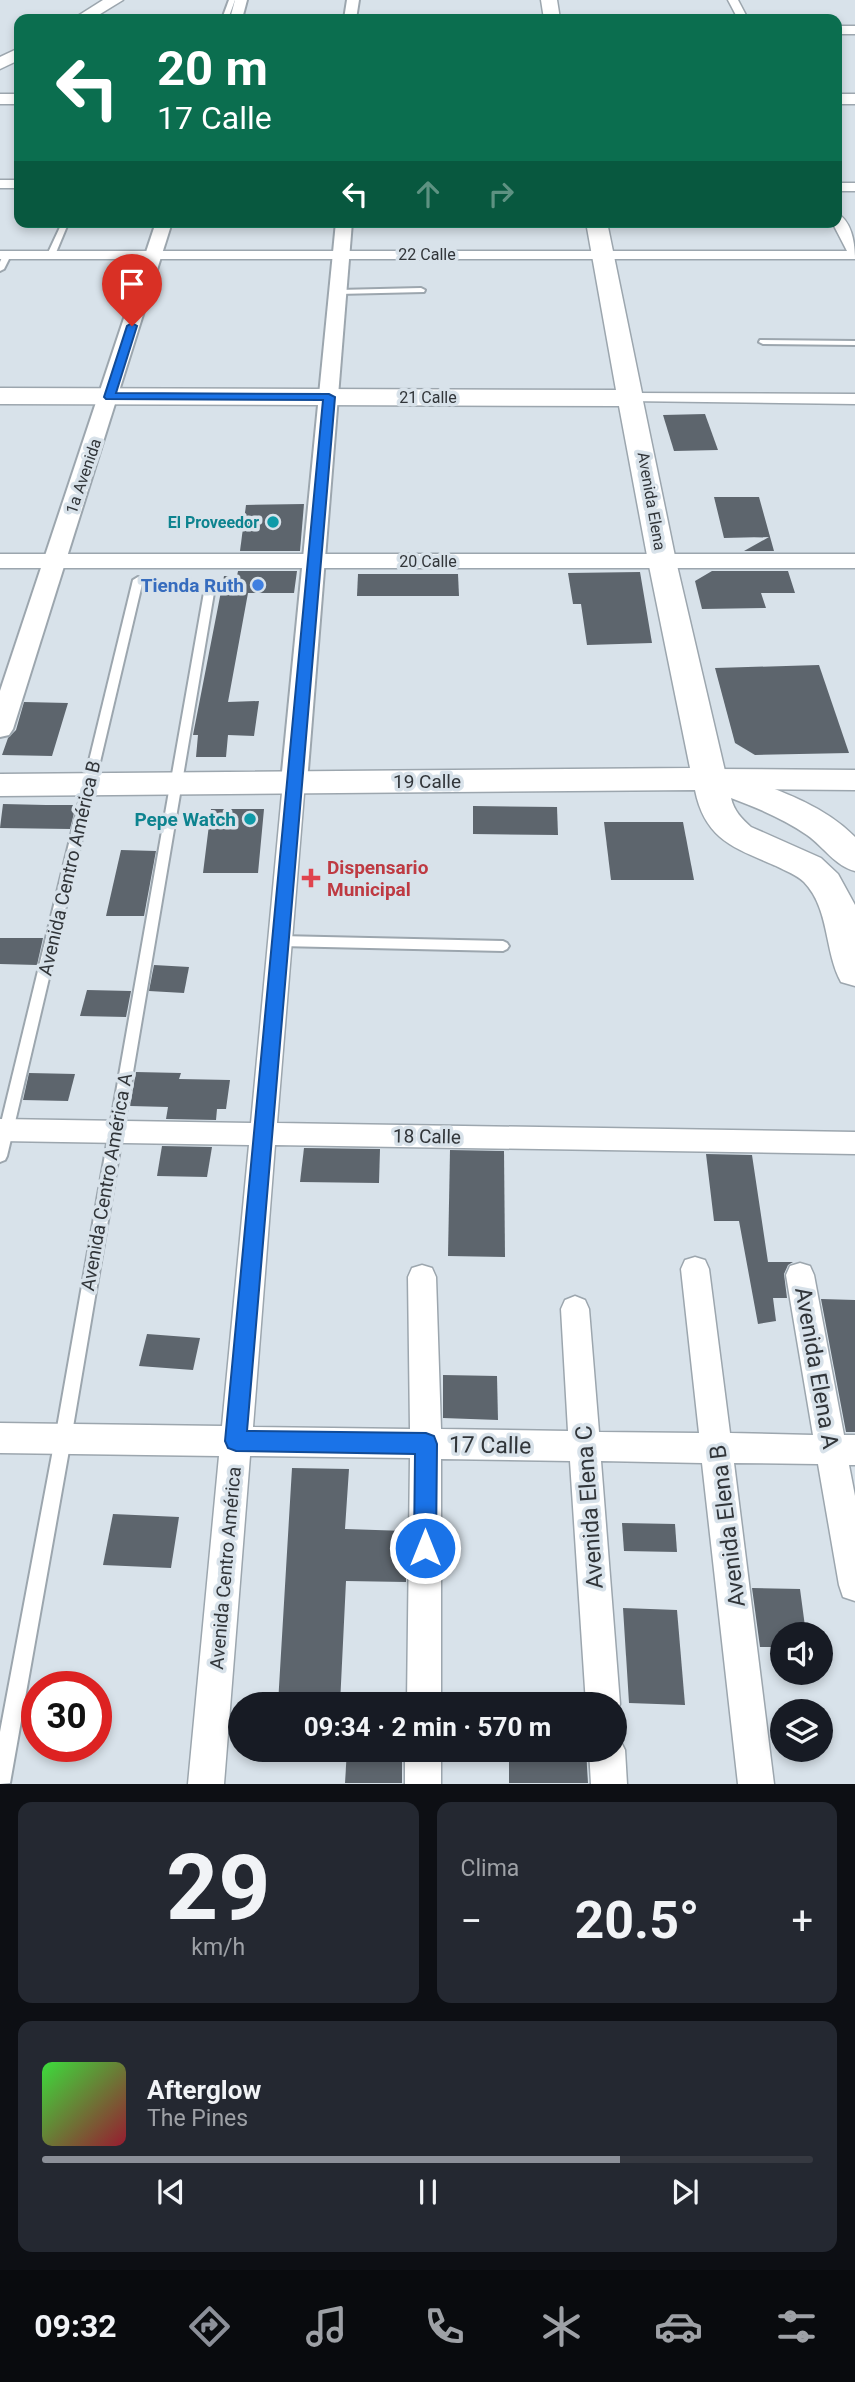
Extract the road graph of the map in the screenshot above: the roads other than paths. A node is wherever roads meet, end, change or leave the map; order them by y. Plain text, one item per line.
1 (115, 0) edge
2 (90, 14) edge
3 (62, 228) edge
4 (162, 228) edge
5 (344, 228) edge
6 (597, 228) edge
7 (842, 228) edge
8 (342, 254) junction
9 (3, 255) edge
10 (51, 255) junction
11 (154, 255) junction
12 (602, 255) junction
13 (855, 255) edge
14 (0, 269) edge
15 (421, 290) dead end
16 (338, 292) junction
17 (763, 342) dead end
18 (855, 343) edge
19 (0, 396) edge
20 (109, 397) junction
21 (329, 397) junction
22 (633, 398) junction
23 (855, 399) edge
24 (0, 561) edge
25 (54, 561) junction
26 (315, 561) junction
27 (662, 561) junction
28 (855, 561) edge
29 (138, 580) dead end
30 (211, 580) dead end
31 (0, 729) edge
32 (712, 779) junction
33 (855, 780) edge
34 (293, 782) junction
35 (175, 783) junction
36 (89, 784) junction
37 (0, 785) edge
38 (855, 859) edge
39 (280, 941) junction
40 (503, 946) dead end
41 (855, 972) edge
42 (3, 1130) edge
43 (114, 1131) junction
44 (263, 1134) junction
45 (855, 1143) edge
46 (0, 1156) edge
47 (695, 1269) dead end
48 (800, 1275) dead end
49 (422, 1277) dead end
50 (575, 1309) dead end
51 (0, 1438) edge
52 (63, 1439) junction
53 (236, 1441) junction
54 (426, 1444) junction
55 (585, 1446) junction
56 (718, 1448) junction
57 (843, 1450) edge
58 (855, 1585) edge
59 (424, 1692) edge
60 (602, 1692) edge
61 (423, 1762) edge
62 (608, 1762) edge
63 (0, 1783) edge
64 (206, 1783) edge
65 (423, 1783) edge
66 (609, 1783) edge
67 (756, 1783) edge

1 - 2 main road
3 - 10 lane
4 - 11 street, 1a Avenida
5 - 8 street, Avenida Centro América
6 - 12 main road, Avenida Elena
7 - 13 street
8 - 11 street, 22 Calle
8 - 12 street, 22 Calle
8 - 16 street, Avenida Centro América
9 - 10 street, 22 Calle
9 - 14 lane
10 - 11 street, 22 Calle
11 - 20 street, 1a Avenida
12 - 13 street, 22 Calle
12 - 22 main road, Avenida Elena
15 - 16 lane
16 - 21 street, Avenida Centro América
17 - 18 lane
19 - 20 main road, 21 Calle
20 - 21 main road, 21 Calle
20 - 25 street, 1a Avenida
21 - 22 main road, 21 Calle
21 - 26 street, Avenida Centro América
22 - 23 street, 21 Calle
22 - 27 main road, Avenida Elena
24 - 25 main road, 20 Calle
25 - 26 main road, 20 Calle
25 - 31 street, 1a Avenida
26 - 27 main road, 20 Calle
26 - 34 street, Avenida Centro América
27 - 28 main road, 20 Calle
27 - 32 main road, Avenida Elena
29 - 36 lane, Avenida Centro América B
30 - 35 lane, Avenida Centro América A
32 - 33 main road, 19 Calle
32 - 34 main road, 19 Calle
32 - 38 main road
32 - 41 main road, Avenida Elena
34 - 35 main road, 19 Calle
34 - 39 street, Avenida Centro América
35 - 36 main road, 19 Calle
35 - 43 lane, Avenida Centro América A
36 - 37 main road, 19 Calle
36 - 42 lane, Avenida Centro América B
39 - 40 lane
39 - 44 street, Avenida Centro América
42 - 43 street, 18 Calle
42 - 46 lane, Avenida Centro América B
43 - 44 street, 18 Calle
43 - 52 lane, Avenida Centro América A
44 - 45 street, 18 Calle
44 - 53 street, Avenida Centro América
47 - 56 street, Avenida Elena B
48 - 57 street, Avenida Elena A
49 - 54 street
50 - 55 street, Avenida Elena C
51 - 52 street, 17 Calle
52 - 53 street, 17 Calle
52 - 63 lane, Avenida Centro América A
53 - 54 street, 17 Calle
53 - 64 street, Avenida Centro América
54 - 55 street, 17 Calle
54 - 59 street
55 - 56 street, 17 Calle
55 - 60 street, Avenida Elena C
56 - 57 street, 17 Calle
56 - 67 street, Avenida Elena B
57 - 58 street, Avenida Elena A
61 - 65 street
62 - 66 street

